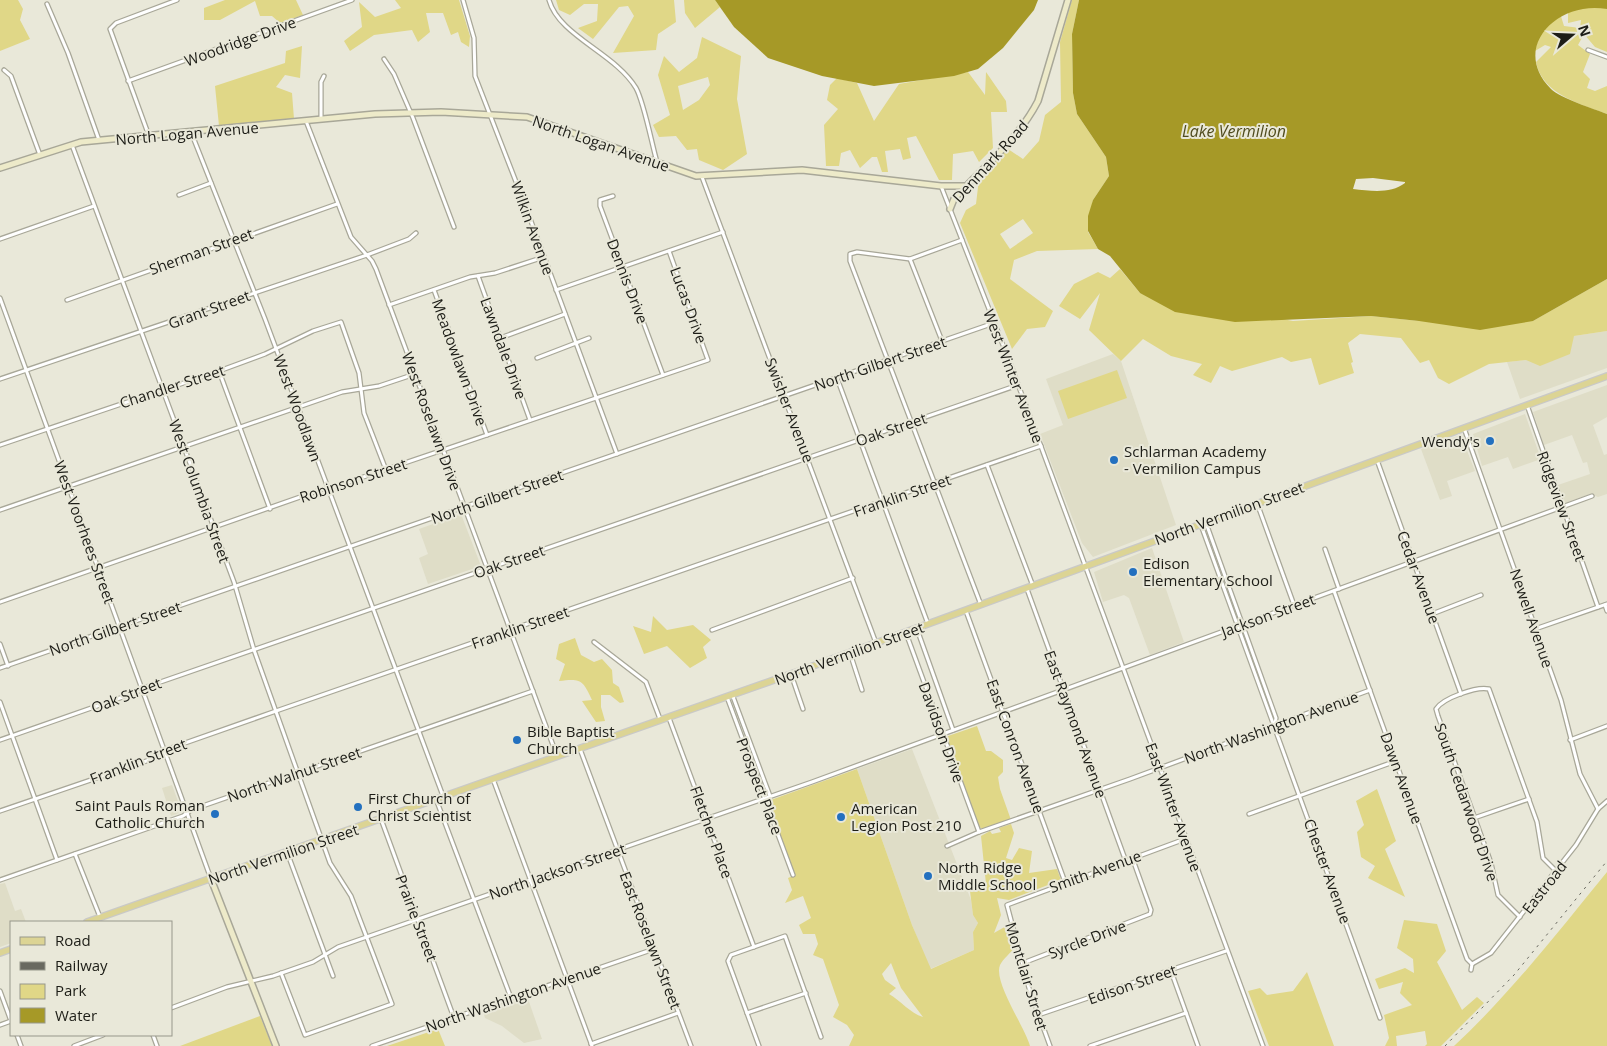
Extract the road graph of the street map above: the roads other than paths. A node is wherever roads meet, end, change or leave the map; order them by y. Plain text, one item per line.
1 (177, 0) edge
2 (352, 0) edge
3 (464, 0) edge
4 (549, 0) edge
5 (1068, 0) edge
6 (47, 4) dead end
7 (1588, 50) dead end
8 (1607, 57) edge
9 (384, 59) dead end
10 (4, 70) dead end
11 (324, 76) dead end
12 (128, 81) junction
13 (410, 113) junction
14 (489, 114) junction
15 (321, 120) junction
16 (306, 121) junction
17 (191, 132) junction
18 (149, 137) junction
19 (99, 140) junction
20 (72, 145) junction
21 (40, 155) junction
22 (657, 163) junction
23 (0, 168) edge
24 (702, 177) junction
25 (211, 184) junction
26 (941, 186) junction
27 (966, 186) junction
28 (179, 195) dead end
29 (613, 196) dead end
30 (337, 204) junction
31 (94, 206) junction
32 (950, 209) junction
33 (454, 227) dead end
34 (723, 232) junction
35 (416, 233) dead end
36 (0, 239) edge
37 (233, 240) junction
38 (962, 240) junction
39 (668, 251) junction
40 (367, 254) junction
41 (544, 257) junction
42 (910, 258) junction
43 (623, 267) junction
44 (478, 276) junction
45 (122, 281) junction
46 (434, 290) junction
47 (556, 290) junction
48 (253, 293) junction
49 (0, 298) edge
50 (66, 300) dead end
51 (389, 305) junction
52 (2, 309) edge
53 (565, 314) junction
54 (994, 323) junction
55 (141, 332) junction
56 (500, 338) junction
57 (589, 338) dead end
58 (942, 341) junction
59 (576, 343) junction
60 (277, 349) junction
61 (537, 358) dead end
62 (708, 360) joint
63 (888, 360) junction
64 (27, 370) junction
65 (219, 371) junction
66 (415, 374) junction
67 (664, 375) junction
68 (1607, 376) edge
69 (837, 378) junction
70 (0, 379) edge
71 (1018, 385) junction
72 (162, 389) junction
73 (361, 389) junction
74 (785, 396) junction
75 (597, 398) junction
76 (1526, 404) junction
77 (298, 408) junction
78 (530, 420) junction
79 (912, 421) junction
80 (239, 427) junction
81 (1464, 427) junction
82 (47, 428) junction
83 (487, 435) junction
84 (860, 440) junction
85 (0, 444) edge
86 (183, 445) junction
87 (1041, 446) junction
88 (443, 450) junction
89 (617, 454) junction
90 (808, 457) junction
91 (1376, 459) junction
92 (987, 465) junction
93 (386, 470) junction
94 (935, 483) junction
95 (69, 486) junction
96 (328, 490) junction
97 (1592, 496) dead end
98 (884, 502) junction
99 (1257, 502) junction
100 (464, 507) junction
101 (1562, 507) junction
102 (270, 509) junction
103 (0, 510) edge
104 (831, 519) junction
105 (1203, 523) junction
106 (214, 528) junction
107 (1501, 529) junction
108 (350, 548) junction
109 (1325, 549) dead end
110 (1414, 562) junction
111 (1220, 564) junction
112 (1216, 565) junction
113 (1085, 567) junction
114 (98, 568) junction
115 (487, 569) junction
116 (853, 578) junction
117 (1033, 586) junction
118 (235, 587) junction
119 (1026, 588) junction
120 (1339, 589) junction
121 (1334, 591) junction
122 (1480, 596) dead end
123 (0, 602) edge
124 (1606, 604) edge
125 (982, 605) junction
126 (1294, 605) junction
127 (1598, 607) junction
128 (373, 608) junction
129 (966, 610) junction
130 (1607, 611) edge
131 (1432, 614) junction
132 (929, 624) junction
133 (1243, 625) junction
134 (119, 627) junction
135 (1238, 627) junction
136 (916, 629) junction
137 (1535, 629) junction
138 (510, 630) junction
139 (712, 630) dead end
140 (906, 633) junction
141 (594, 642) dead end
142 (0, 644) edge
143 (876, 644) junction
144 (254, 650) junction
145 (850, 653) junction
146 (1254, 658) junction
147 (1250, 659) junction
148 (8, 666) junction
149 (0, 668) edge
150 (1123, 668) junction
151 (396, 670) junction
152 (791, 674) junction
153 (142, 689) junction
154 (1266, 689) junction
155 (862, 690) dead end
156 (1064, 690) junction
157 (1261, 690) junction
158 (1370, 690) junction
159 (533, 691) junction
160 (1461, 694) junction
161 (729, 696) junction
162 (0, 702) edge
163 (803, 709) dead end
164 (276, 711) junction
165 (1003, 712) junction
166 (669, 717) junction
167 (661, 720) junction
168 (1275, 725) junction
169 (1607, 726) edge
170 (954, 730) junction
171 (419, 731) junction
172 (943, 734) junction
173 (13, 736) junction
174 (0, 740) edge
175 (1570, 740) junction
176 (580, 748) junction
177 (165, 752) junction
178 (557, 757) junction
179 (1396, 761) junction
180 (1160, 768) junction
181 (298, 772) junction
182 (493, 780) junction
183 (1100, 790) junction
184 (1300, 795) junction
185 (770, 796) junction
186 (444, 797) junction
187 (764, 798) junction
188 (36, 799) junction
189 (436, 799) junction
190 (1529, 799) junction
191 (1607, 801) edge
192 (1598, 809) junction
193 (0, 811) edge
194 (1040, 811) junction
195 (187, 813) junction
196 (1249, 814) dead end
197 (706, 818) junction
198 (1474, 818) junction
199 (381, 819) junction
200 (978, 832) junction
201 (1185, 839) junction
202 (322, 840) junction
203 (947, 846) dead end
204 (617, 850) junction
205 (287, 852) junction
206 (75, 854) junction
207 (1132, 857) junction
208 (57, 860) junction
209 (1126, 860) junction
210 (1556, 871) junction
211 (793, 875) dead end
212 (211, 879) junction
213 (0, 880) edge
214 (530, 880) junction
215 (1065, 882) junction
216 (474, 899) junction
217 (1007, 905) joint
218 (1520, 917) junction
219 (101, 918) junction
220 (418, 919) junction
221 (90, 921) edge
222 (366, 936) junction
223 (754, 947) junction
224 (654, 949) junction
225 (1226, 951) junction
226 (325, 955) junction
227 (1023, 963) junction
228 (1472, 964) junction
229 (1471, 970) dead end
230 (1171, 971) junction
231 (281, 973) junction
232 (333, 976) dead end
233 (567, 979) junction
234 (250, 981) junction
235 (0, 991) edge
236 (806, 993) junction
237 (511, 998) junction
238 (172, 1008) edge
239 (1186, 1012) junction
240 (678, 1013) junction
241 (747, 1013) junction
242 (1038, 1016) junction
243 (10, 1018) edge
244 (454, 1018) junction
245 (1380, 1018) dead end
246 (99, 1036) edge
247 (821, 1037) dead end
248 (591, 1045) edge
249 (74, 1046) edge
250 (276, 1046) edge
251 (372, 1046) edge
252 (691, 1046) edge
253 (759, 1046) edge
254 (1050, 1046) edge
255 (1090, 1046) edge
256 (1198, 1046) edge
257 (1263, 1046) edge

1 - 12 street
2 - 12 street, Woodridge Drive
3 - 14 street, Wilkin Avenue
4 - 22 street
5 - 27 street, Denmark Road
6 - 19 street
7 - 8 street
9 - 13 street
10 - 21 street
11 - 15 street
12 - 18 street
13 - 14 street, North Logan Avenue
13 - 15 street, North Logan Avenue
13 - 33 street
14 - 22 street, North Logan Avenue
14 - 41 street, Wilkin Avenue
15 - 16 street, North Logan Avenue
16 - 17 street, North Logan Avenue
16 - 30 street, West Roselawn Drive
17 - 18 street, North Logan Avenue
17 - 25 street, West Woodlawn
18 - 19 street, North Logan Avenue
19 - 20 street, North Logan Avenue
20 - 21 street, North Logan Avenue
20 - 31 street, West Columbia Street
21 - 23 street, North Logan Avenue
22 - 24 street, North Logan Avenue
24 - 26 street, North Logan Avenue
24 - 34 street, Swisher Avenue
25 - 28 street
25 - 37 street, West Woodlawn
26 - 27 street, North Logan Avenue
26 - 32 street, West Winter Avenue
27 - 32 street, Denmark Road
29 - 43 street, Dennis Drive
30 - 37 street, Sherman Street
30 - 40 street, West Roselawn Drive
31 - 36 street
31 - 45 street, West Columbia Street
32 - 38 street, West Winter Avenue
34 - 39 street
34 - 74 street, Swisher Avenue
35 - 40 street, Grant Street
37 - 45 street, Sherman Street
37 - 48 street, West Woodlawn
38 - 42 street
38 - 54 street, West Winter Avenue
39 - 43 street
39 - 62 street, Lucas Drive
40 - 48 street, Grant Street
40 - 51 street, West Roselawn Drive
41 - 44 street
41 - 47 street, Wilkin Avenue
42 - 58 street
42 - 63 street
43 - 47 street
43 - 67 street, Dennis Drive
44 - 46 street
44 - 56 street, Lawndale Drive
45 - 50 street, Sherman Street
45 - 55 street, West Columbia Street
46 - 51 street
46 - 83 street, Meadowlawn Drive
47 - 53 street, Wilkin Avenue
48 - 55 street, Grant Street
48 - 60 street, West Woodlawn
49 - 52 street, West Voorhees Street
51 - 66 street, West Roselawn Drive
52 - 64 street, West Voorhees Street
53 - 56 street
53 - 59 street, Wilkin Avenue
54 - 58 street, North Gilbert Street
54 - 71 street, West Winter Avenue
55 - 64 street, Grant Street
55 - 72 street, West Columbia Street
56 - 78 street, Lawndale Drive
57 - 59 street
58 - 63 street, North Gilbert Street
59 - 61 street
59 - 75 street, Wilkin Avenue
60 - 65 street, Chandler Street
60 - 73 street, Chandler Street
60 - 77 street, West Woodlawn
62 - 67 street, Robinson Street
63 - 69 street, North Gilbert Street
63 - 79 street
64 - 70 street, Grant Street
64 - 82 street, West Voorhees Street
65 - 72 street, Chandler Street
65 - 80 street
66 - 73 street
66 - 88 street, West Roselawn Drive
67 - 75 street, Robinson Street
68 - 76 main road, North Vermilion Street
69 - 74 street, North Gilbert Street
69 - 84 street
71 - 79 street, Oak Street
71 - 87 street, West Winter Avenue
72 - 82 street, Chandler Street
72 - 86 street, West Columbia Street
73 - 77 street
73 - 93 street
74 - 89 street, North Gilbert Street
74 - 90 street, Swisher Avenue
75 - 78 street, Robinson Street
75 - 89 street, Wilkin Avenue
76 - 81 main road, North Vermilion Street
76 - 101 street, Ridgeview Street
77 - 80 street
77 - 96 street, West Woodlawn
78 - 83 street, Robinson Street
79 - 84 street, Oak Street
79 - 94 street
80 - 86 street
80 - 102 street
81 - 91 main road, North Vermilion Street
81 - 107 street, Newell Avenue
82 - 85 street, Chandler Street
82 - 95 street, West Voorhees Street
83 - 88 street, Robinson Street
84 - 90 street, Oak Street
84 - 98 street
86 - 95 street
86 - 106 street, West Columbia Street
87 - 92 street, Franklin Street
87 - 113 street, West Winter Avenue
88 - 93 street, Robinson Street
88 - 100 street, West Roselawn Drive
89 - 100 street, North Gilbert Street
90 - 104 street, Swisher Avenue
90 - 115 street, Oak Street
91 - 99 main road, North Vermilion Street
91 - 110 street, Cedar Avenue
92 - 94 street, Franklin Street
92 - 117 street
93 - 96 street, Robinson Street
94 - 98 street, Franklin Street
94 - 125 street
95 - 103 street
95 - 114 street, West Voorhees Street
96 - 102 street, Robinson Street
96 - 108 street, West Woodlawn
97 - 101 street, Jackson Street
98 - 104 street, Franklin Street
98 - 132 street
99 - 105 main road, North Vermilion Street
99 - 126 street
100 - 108 street, North Gilbert Street
100 - 115 street, West Roselawn Drive
101 - 107 street, Jackson Street
101 - 127 street, Ridgeview Street
102 - 106 street, Robinson Street
104 - 116 street, Swisher Avenue
104 - 138 street, Franklin Street
105 - 111 street, Chester Avenue
105 - 112 street, Chester Avenue
105 - 113 main road, North Vermilion Street
106 - 114 street, Robinson Street
106 - 118 street, West Columbia Street
107 - 110 street, Jackson Street
107 - 137 street, Newell Avenue
108 - 118 street, North Gilbert Street
108 - 128 street, West Woodlawn
109 - 120 street
110 - 120 street, Jackson Street
110 - 131 street, Cedar Avenue
111 - 112 street
111 - 133 street, Chester Avenue
112 - 135 street, Chester Avenue
113 - 117 main road, North Vermilion Street
113 - 150 street, East Winter Avenue
114 - 123 street, Robinson Street
114 - 134 street, West Voorhees Street
115 - 128 street, Oak Street
115 - 138 street, West Roselawn Drive
116 - 139 street
116 - 143 street, Swisher Avenue
117 - 119 main road, North Vermilion Street
118 - 134 street, North Gilbert Street
118 - 144 street, West Columbia Street
119 - 125 main road, North Vermilion Street
119 - 156 street, East Raymond Avenue
120 - 121 street, Jackson Street
121 - 126 street, Jackson Street
121 - 158 street, Dawn Avenue
122 - 131 street
124 - 127 street
124 - 130 street
125 - 129 main road, North Vermilion Street
126 - 133 street, Jackson Street
127 - 137 street
128 - 144 street, Oak Street
128 - 151 street, West Woodlawn
129 - 132 main road, North Vermilion Street
129 - 165 street, East Conron Avenue
131 - 160 street, Cedar Avenue
132 - 136 main road, North Vermilion Street
133 - 135 street, Jackson Street
133 - 146 street, Chester Avenue
134 - 148 street, North Gilbert Street
134 - 153 street, West Voorhees Street
135 - 147 street, Chester Avenue
135 - 150 street, Jackson Street
136 - 140 main road, North Vermilion Street
136 - 170 street, Davidson Drive
137 - 175 street, Newell Avenue
138 - 151 street, Franklin Street
138 - 159 street, West Roselawn Drive
140 - 143 main road, North Vermilion Street
140 - 172 street, Davidson Drive
141 - 167 street
142 - 148 street
143 - 145 main road, North Vermilion Street
144 - 153 street, Oak Street
144 - 164 street, West Columbia Street
145 - 152 main road, North Vermilion Street
145 - 155 street
146 - 147 street
146 - 154 street, Chester Avenue
147 - 157 street, Chester Avenue
148 - 149 street, North Gilbert Street
150 - 156 street, Jackson Street
150 - 180 street, East Winter Avenue
151 - 164 street, Franklin Street
151 - 171 street, West Woodlawn
152 - 161 main road, North Vermilion Street
152 - 163 street
153 - 173 street, Oak Street
153 - 177 street, West Voorhees Street
154 - 157 street
154 - 168 street, Chester Avenue
156 - 165 street, Jackson Street
156 - 183 street, East Raymond Avenue
157 - 168 street, Chester Avenue
158 - 168 street, North Washington Avenue
158 - 179 street, Dawn Avenue
159 - 171 street, North Walnut Street
159 - 178 street, West Roselawn Drive
160 - 190 street
160 - 198 street, South Cedarwood Drive
161 - 166 main road, North Vermilion Street
161 - 185 street, Prospect Place
161 - 187 street, Prospect Place
162 - 173 street
164 - 177 street, Franklin Street
164 - 181 street, West Columbia Street
165 - 170 street, Jackson Street
165 - 194 street, East Conron Avenue
166 - 167 main road, North Vermilion Street
166 - 197 street, Fletcher Place
167 - 176 main road, North Vermilion Street
168 - 180 street, North Washington Avenue
168 - 184 street, Chester Avenue
169 - 175 street
170 - 172 street, Jackson Street
171 - 181 street, North Walnut Street
171 - 186 street, West Woodlawn
172 - 185 street, North Jackson Street
172 - 200 street, Davidson Drive
173 - 174 street, Oak Street
173 - 188 street
175 - 192 street, Newell Avenue
176 - 178 main road, North Vermilion Street
176 - 204 street, East Roselawn Street
177 - 188 street, Franklin Street
177 - 195 street, West Voorhees Street
178 - 182 main road, North Vermilion Street
179 - 184 street
179 - 228 street, Dawn Avenue
180 - 183 street, North Washington Avenue
180 - 201 street, East Winter Avenue
181 - 195 street, North Walnut Street
181 - 202 street, West Columbia Street
182 - 186 main road, North Vermilion Street
182 - 214 street
183 - 194 street, North Washington Avenue
183 - 209 street, East Raymond Avenue
184 - 196 street
184 - 245 street, Chester Avenue
185 - 187 street, North Jackson Street
186 - 189 main road, North Vermilion Street
187 - 197 street, North Jackson Street
187 - 211 street, Prospect Place
188 - 193 street, Franklin Street
188 - 208 street
189 - 199 main road, North Vermilion Street
189 - 216 street
190 - 198 street
190 - 210 street
191 - 192 street, Eastroad
192 - 210 street, Eastroad
194 - 200 street, North Washington Avenue
194 - 215 street, East Conron Avenue
195 - 206 street, North Walnut Street
195 - 212 street, West Voorhees Street
197 - 204 street, North Jackson Street
197 - 223 street, Fletcher Place
198 - 218 street, South Cedarwood Drive
199 - 202 main road, North Vermilion Street
199 - 220 street, Prairie Street
200 - 203 street, North Washington Avenue
201 - 207 street, Smith Avenue
201 - 225 street, East Winter Avenue
202 - 205 main road, North Vermilion Street
202 - 222 street, West Columbia Street
204 - 214 street, North Jackson Street
204 - 224 street, East Roselawn Street
205 - 212 main road, North Vermilion Street
205 - 226 street
206 - 208 street, North Walnut Street
206 - 219 street
207 - 209 street, Smith Avenue
207 - 227 street, Syrcle Drive
208 - 213 street, North Walnut Street
209 - 215 street, Smith Avenue
210 - 218 street, Eastroad
212 - 219 main road, North Vermilion Street
212 - 234 street
214 - 216 street, North Jackson Street
214 - 233 street
215 - 217 street, Smith Avenue
216 - 220 street, North Jackson Street
216 - 237 street
217 - 227 street, Montclair Street
218 - 228 street, Eastroad
219 - 221 main road, North Vermilion Street
220 - 222 street, North Jackson Street
220 - 244 street, Prairie Street
222 - 226 street, North Jackson Street
222 - 231 street, West Columbia Street
223 - 236 street
223 - 241 street
224 - 233 street, North Washington Avenue
224 - 240 street, East Roselawn Street
225 - 230 street, Edison Street
225 - 257 street, East Winter Avenue
226 - 231 street, North Jackson Street
226 - 232 street
227 - 242 street, Montclair Street
228 - 229 street
230 - 239 street
230 - 242 street, Edison Street
231 - 234 street, North Jackson Street
233 - 237 street, North Washington Avenue
233 - 248 street
234 - 238 street, North Jackson Street
234 - 250 street
235 - 243 street
236 - 241 street
236 - 247 street
237 - 244 street, North Washington Avenue
239 - 255 street
239 - 256 street
240 - 248 street
240 - 252 street, East Roselawn Street
241 - 253 street
242 - 254 street, Montclair Street
244 - 251 street, North Washington Avenue
246 - 249 street

